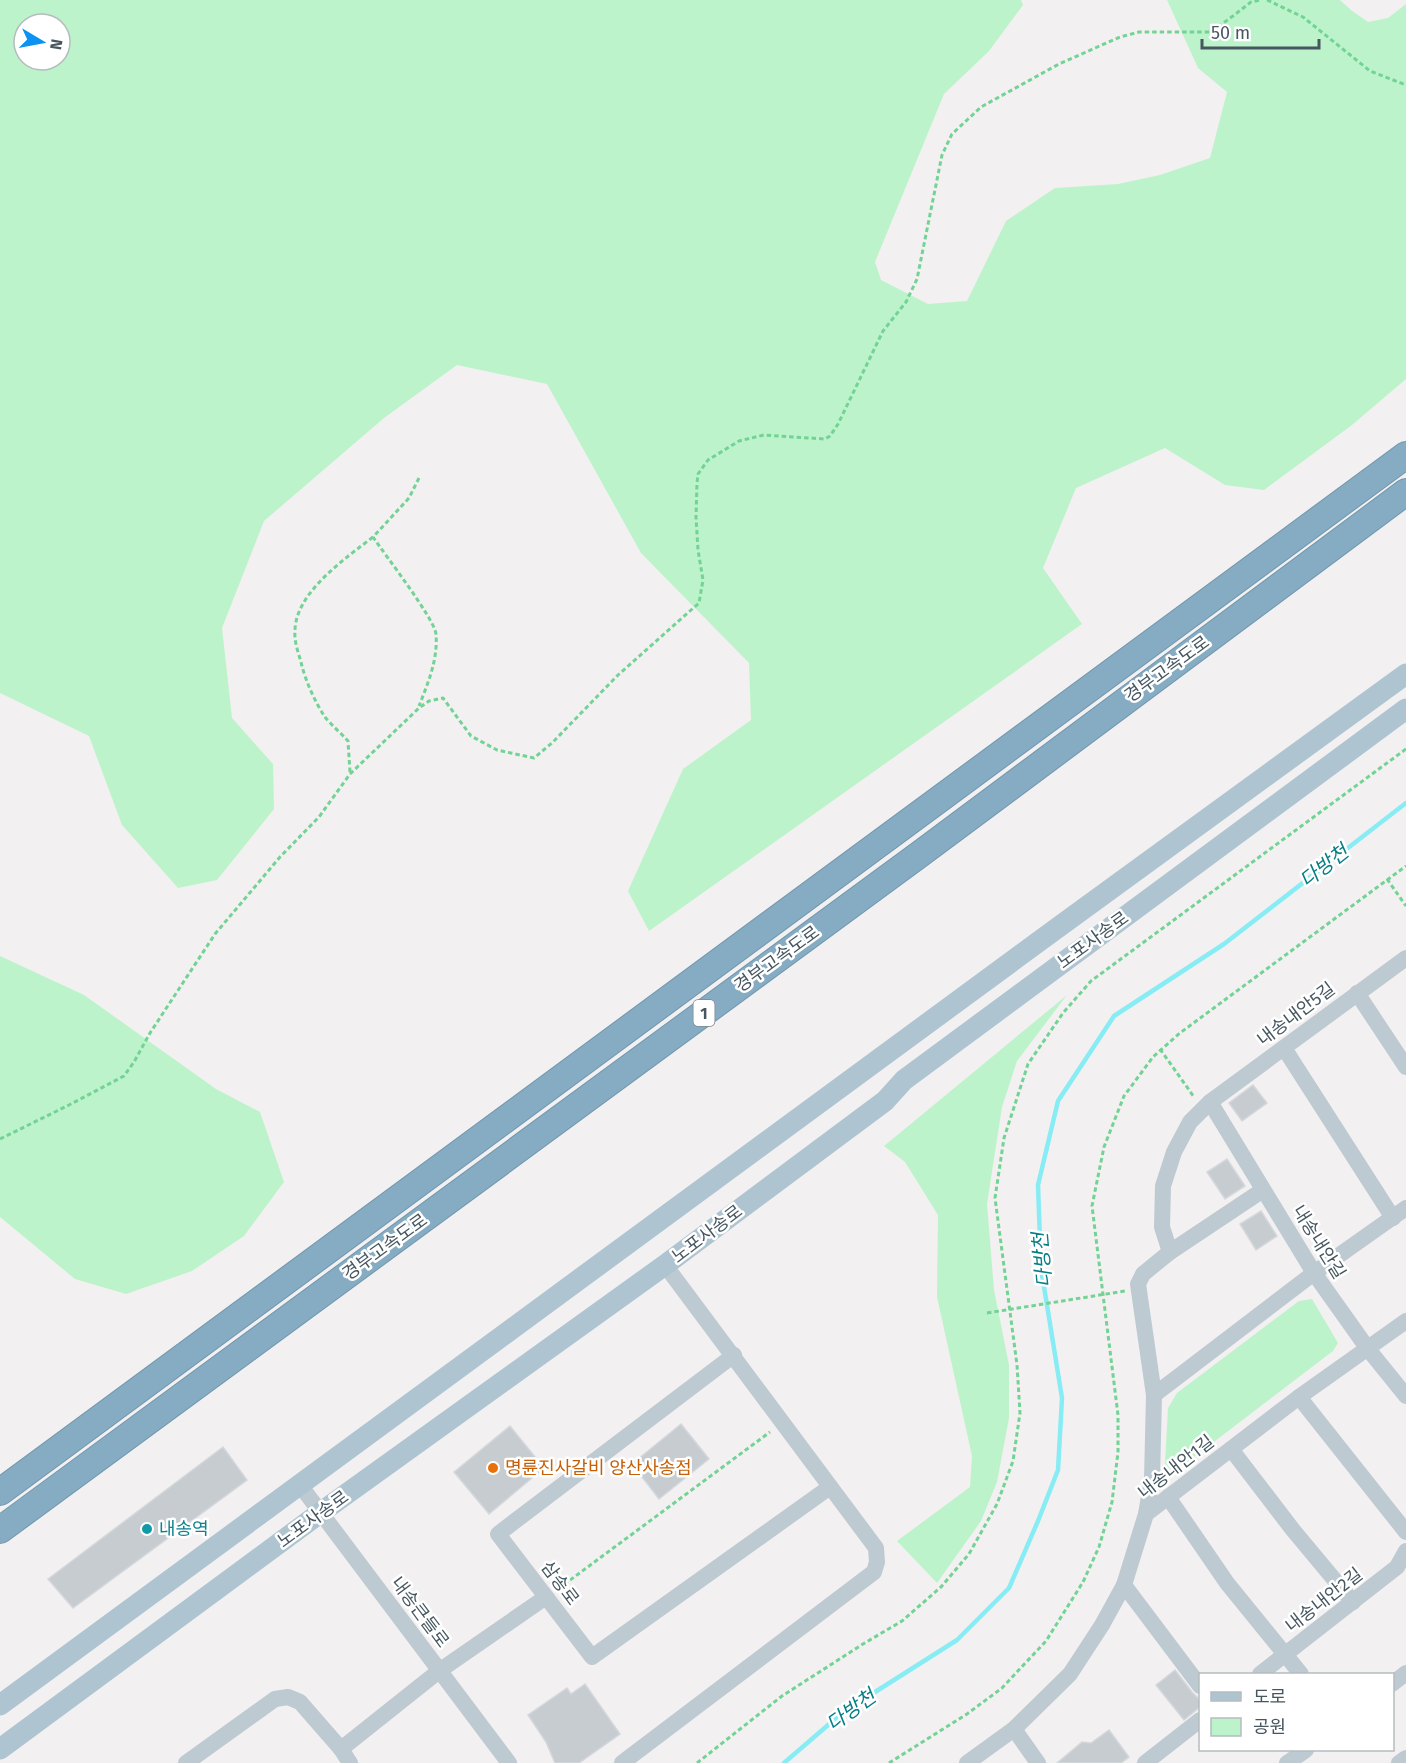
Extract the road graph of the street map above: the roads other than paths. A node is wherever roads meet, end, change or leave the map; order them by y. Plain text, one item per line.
1 (1406, 454) edge
2 (1406, 492) edge
3 (1406, 674) edge
4 (1406, 710) edge
5 (1406, 958) edge
6 (1357, 993) junction
7 (1284, 1048) junction
8 (1406, 1067) edge
9 (1206, 1105) junction
10 (1263, 1190) junction
11 (1400, 1213) edge
12 (1170, 1252) junction
13 (665, 1265) junction
14 (1314, 1273) junction
15 (1406, 1321) edge
16 (1368, 1349) junction
17 (734, 1355) junction
18 (1154, 1395) junction
19 (1406, 1396) edge
20 (1299, 1397) junction
21 (1231, 1449) junction
22 (300, 1485) junction
23 (830, 1487) junction
24 (0, 1492) edge
25 (1168, 1497) junction
26 (320, 1514) junction
27 (1146, 1514) junction
28 (0, 1530) edge
29 (1406, 1532) edge
30 (1406, 1551) edge
31 (1124, 1585) junction
32 (546, 1597) junction
33 (1353, 1602) junction
34 (1285, 1656) junction
35 (440, 1671) junction
36 (1261, 1673) edge
37 (1300, 1673) edge
38 (1406, 1673) edge
39 (1394, 1682) edge
40 (1199, 1685) edge
41 (0, 1705) edge
42 (1199, 1721) edge
43 (1014, 1729) junction
44 (0, 1749) edge
45 (1303, 1751) edge
46 (345, 1756) edge
47 (1406, 1758) edge
48 (186, 1763) edge
49 (509, 1763) edge
50 (622, 1763) edge
51 (967, 1763) edge
52 (1038, 1763) edge
53 (1145, 1763) edge
54 (1287, 1763) edge
55 (1399, 1763) edge

1 - 24 highway, 경부고속도로 / 1
2 - 28 highway, 경부고속도로 / 1
3 - 22 main road, 노포사송로
4 - 13 main road, 노포사송로
5 - 6 street, 내송내안5길
6 - 7 street, 내송내안5길
6 - 8 street
7 - 9 street, 내송내안5길
7 - 11 street
9 - 10 street, 내송내안길
9 - 12 street, 내송내안5길
10 - 12 street
10 - 14 street, 내송내안길
11 - 14 street
12 - 18 street
13 - 17 street
13 - 26 main road, 노포사송로
14 - 16 street, 내송내안길
14 - 18 street
15 - 16 street, 내송내안1길
16 - 19 street, 내송내안길
16 - 20 street, 내송내안1길
17 - 23 street
17 - 32 street, 삼송로
18 - 27 street
20 - 21 street, 내송내안1길
20 - 29 street
21 - 25 street, 내송내안1길
21 - 33 street
22 - 26 street, 내송큰들로
22 - 41 main road, 노포사송로
23 - 32 street, 삼송로
23 - 50 street
25 - 27 street, 내송내안1길
25 - 34 street
26 - 35 street, 내송큰들로
26 - 44 main road, 노포사송로
27 - 31 street, 내송내안1길
30 - 33 street, 내송내안2길
31 - 40 street
31 - 43 street, 내송내안1길
32 - 35 street
33 - 34 street, 내송내안2길
34 - 36 street, 내송내안2길
34 - 37 street
35 - 46 street
35 - 49 street, 내송큰들로
38 - 39 street
42 - 53 street
43 - 51 street, 내송내안1길
43 - 52 street
45 - 54 street
46 - 48 street
47 - 55 street

